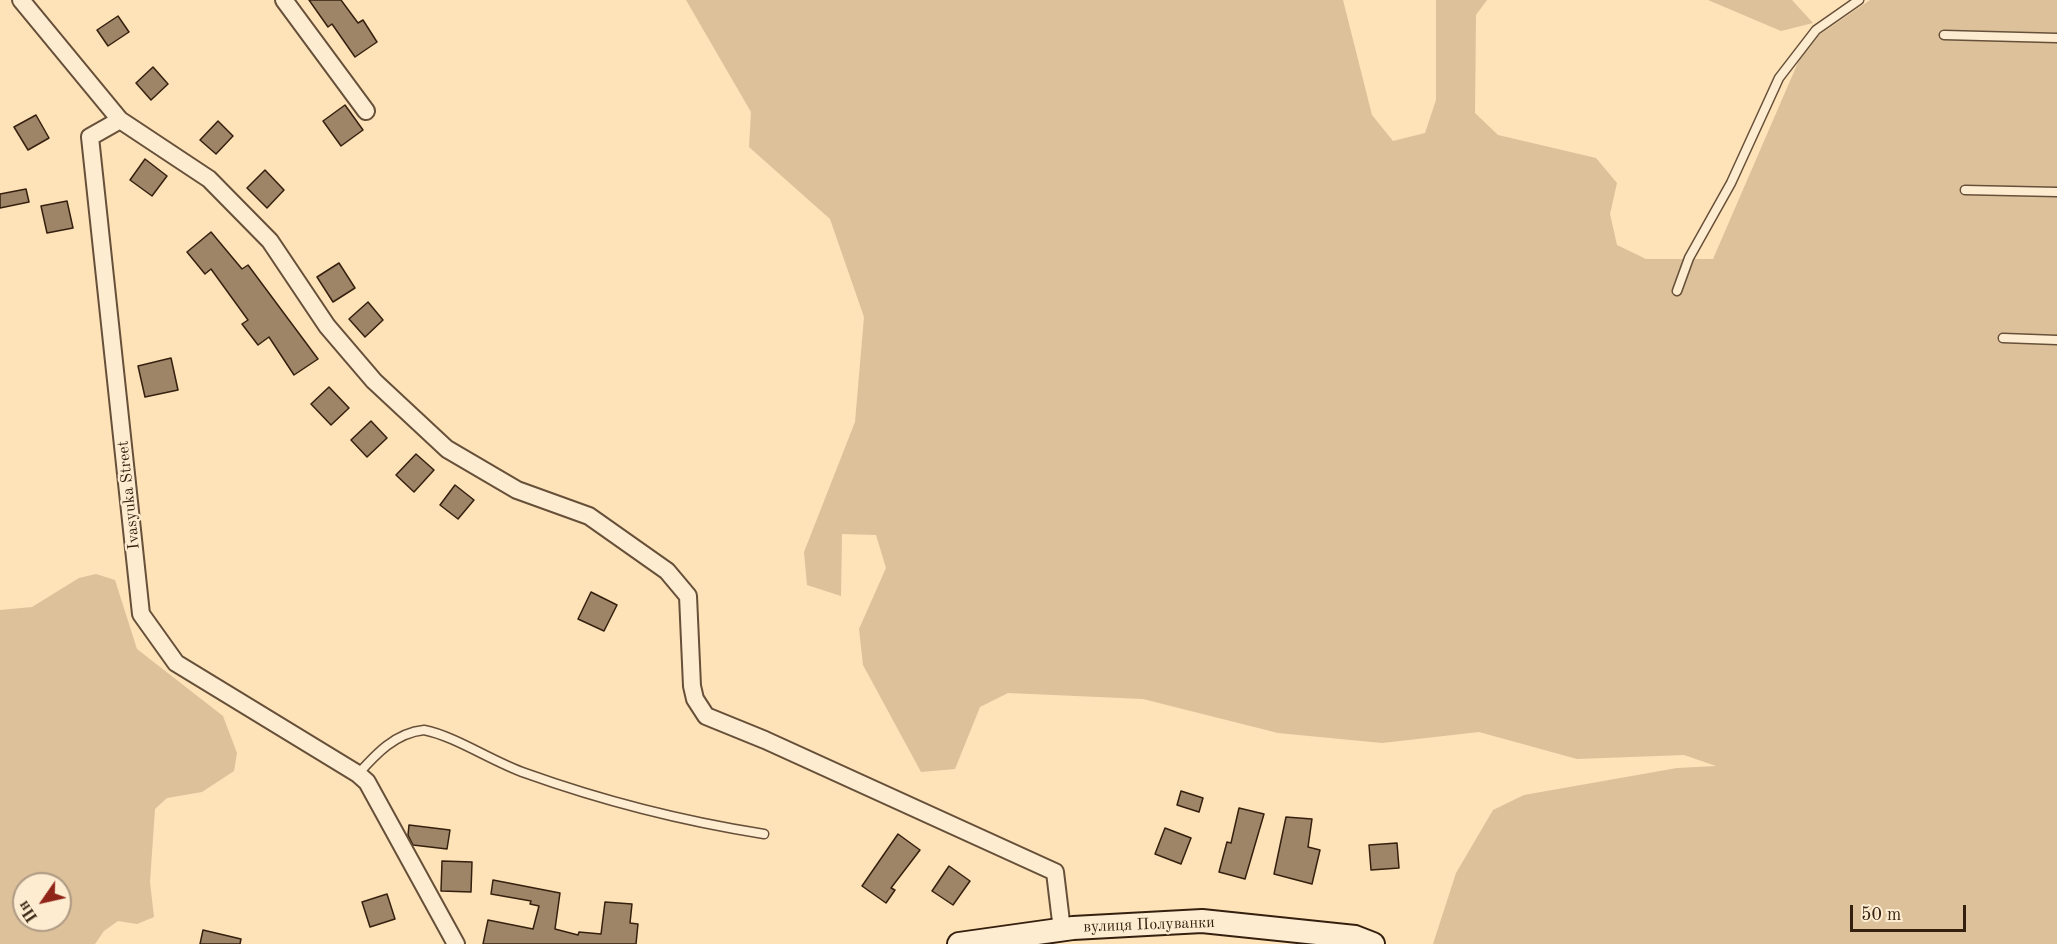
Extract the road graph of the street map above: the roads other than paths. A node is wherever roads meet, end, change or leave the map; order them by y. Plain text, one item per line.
1 (21, 0) edge
2 (284, 0) edge
3 (1859, 0) edge
4 (1944, 35) dead end
5 (2057, 38) edge
6 (366, 111) dead end
7 (120, 120) junction
8 (1965, 190) dead end
9 (2057, 192) edge
10 (1677, 291) dead end
11 (2003, 338) dead end
12 (2057, 340) edge
13 (358, 774) junction
14 (764, 834) dead end
15 (1062, 930) junction
16 (456, 944) edge
17 (959, 944) edge
18 (1373, 944) edge

1 - 7 street
2 - 6 street
3 - 10 lane
4 - 5 lane
7 - 13 street, Ivasyuka Street
7 - 15 street
8 - 9 lane
11 - 12 lane
13 - 14 lane
13 - 16 street
15 - 17 street, вулиця Полуванки
15 - 18 street, вулиця Полуванки

